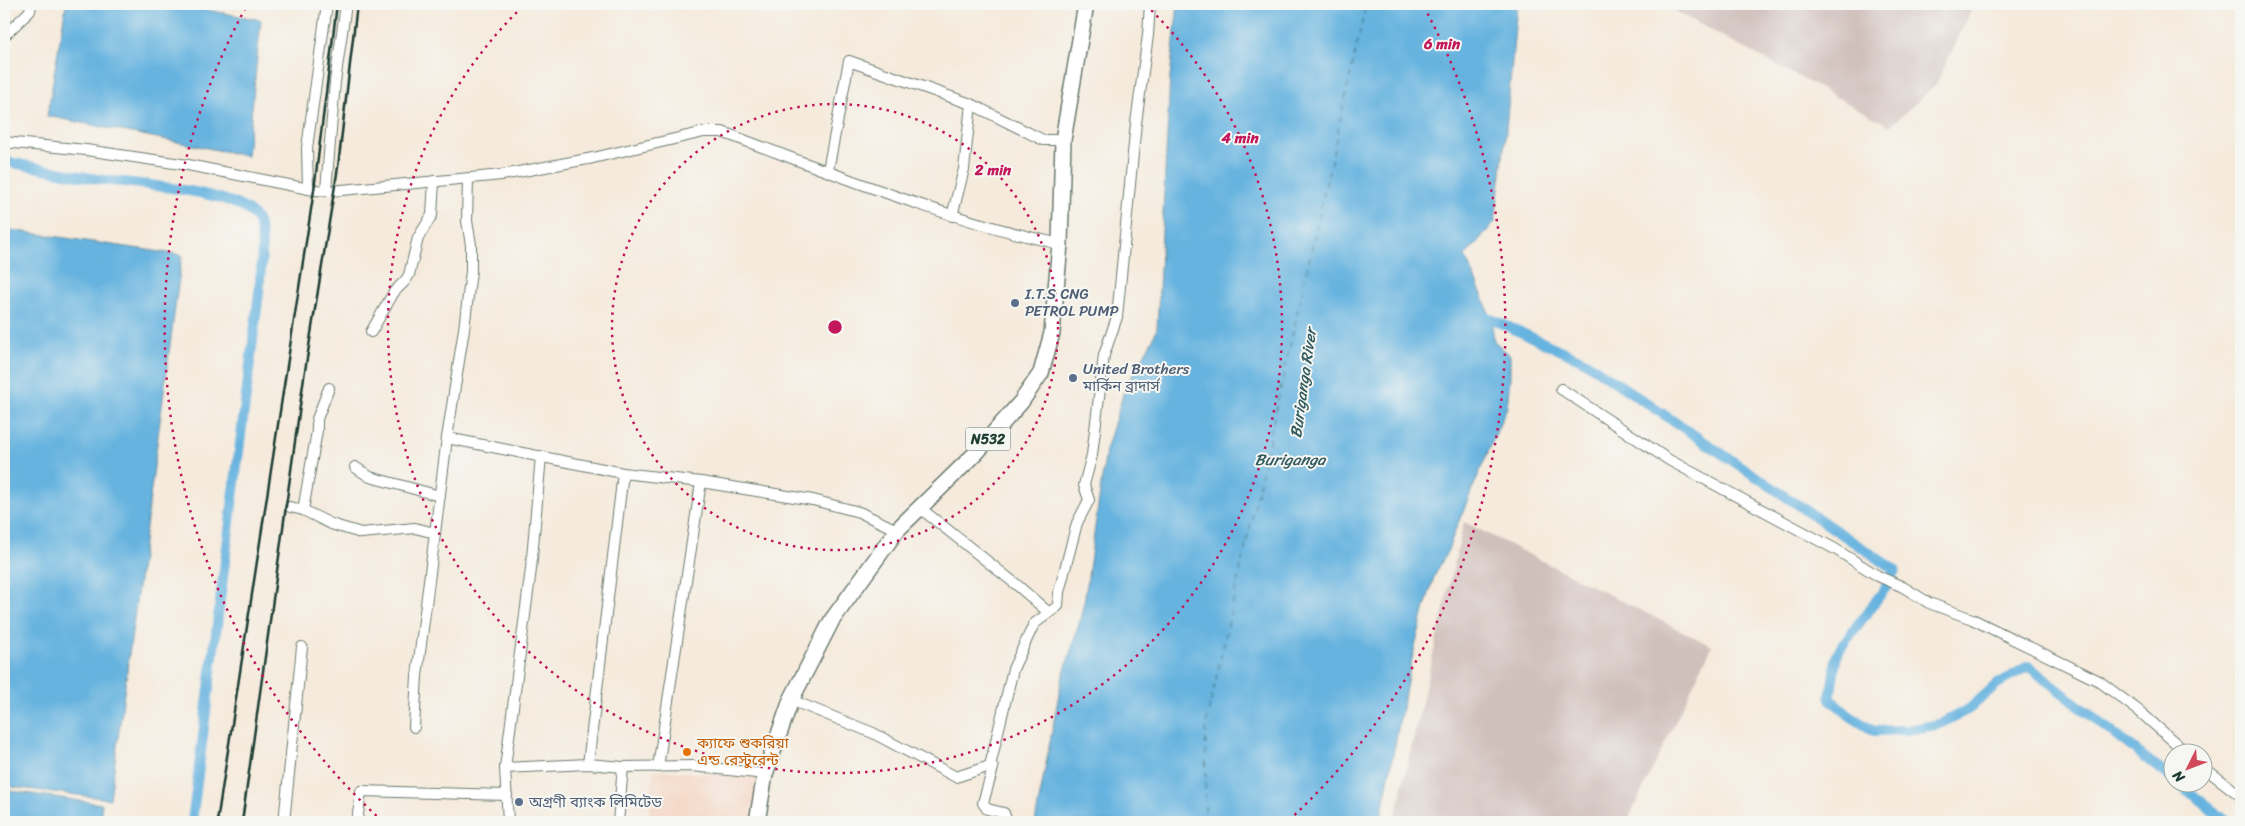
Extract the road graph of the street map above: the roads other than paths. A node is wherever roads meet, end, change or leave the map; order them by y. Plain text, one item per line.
1 (327, 4) edge
2 (346, 4) edge
3 (1086, 4) edge
4 (1150, 4) edge
5 (29, 6) edge
6 (4, 36) edge
7 (971, 104) junction
8 (1063, 140) junction
9 (4, 142) edge
10 (828, 170) junction
11 (468, 180) junction
12 (434, 181) junction
13 (308, 189) junction
14 (326, 190) junction
15 (952, 216) junction
16 (1060, 244) junction
17 (371, 332) dead end
18 (329, 388) dead end
19 (1561, 389) dead end
20 (447, 438) junction
21 (541, 456) junction
22 (356, 467) dead end
23 (622, 473) junction
24 (702, 482) junction
25 (440, 496) junction
26 (290, 507) dead end
27 (920, 508) junction
28 (303, 510) junction
29 (897, 530) junction
30 (435, 533) junction
31 (1048, 612) junction
32 (302, 647) dead end
33 (791, 700) junction
34 (414, 727) dead end
35 (2177, 744) edge
36 (588, 764) junction
37 (990, 766) junction
38 (623, 767) junction
39 (658, 767) junction
40 (505, 768) junction
41 (765, 774) junction
42 (2212, 774) edge
43 (507, 795) junction
44 (2241, 796) edge
45 (284, 822) edge
46 (357, 822) edge
47 (508, 822) edge
48 (618, 822) edge
49 (757, 822) edge
50 (1007, 822) edge

1 - 13 street
2 - 14 street
3 - 8 highway, N532
4 - 31 street
5 - 6 street
7 - 8 street
7 - 10 street
7 - 15 street
8 - 16 highway, N532
9 - 13 street
10 - 11 street
10 - 15 street
11 - 12 street
11 - 20 street
12 - 14 street
12 - 17 street
13 - 14 street
15 - 16 street
16 - 27 highway, N532
18 - 28 street
19 - 35 street
20 - 21 street
20 - 25 street
21 - 23 street
21 - 40 street
22 - 25 street
23 - 24 street
23 - 36 street
24 - 29 street
24 - 39 street
25 - 30 street
26 - 28 street
27 - 29 highway, N532
27 - 31 street
28 - 30 street
29 - 33 highway, N532
30 - 34 street
31 - 37 street
32 - 45 street
33 - 37 street
33 - 41 highway, N532
36 - 38 street
36 - 40 street
37 - 50 street
38 - 39 street
38 - 48 street
39 - 41 street
40 - 43 street
41 - 49 highway, N532
42 - 44 street
43 - 46 street
43 - 47 street

